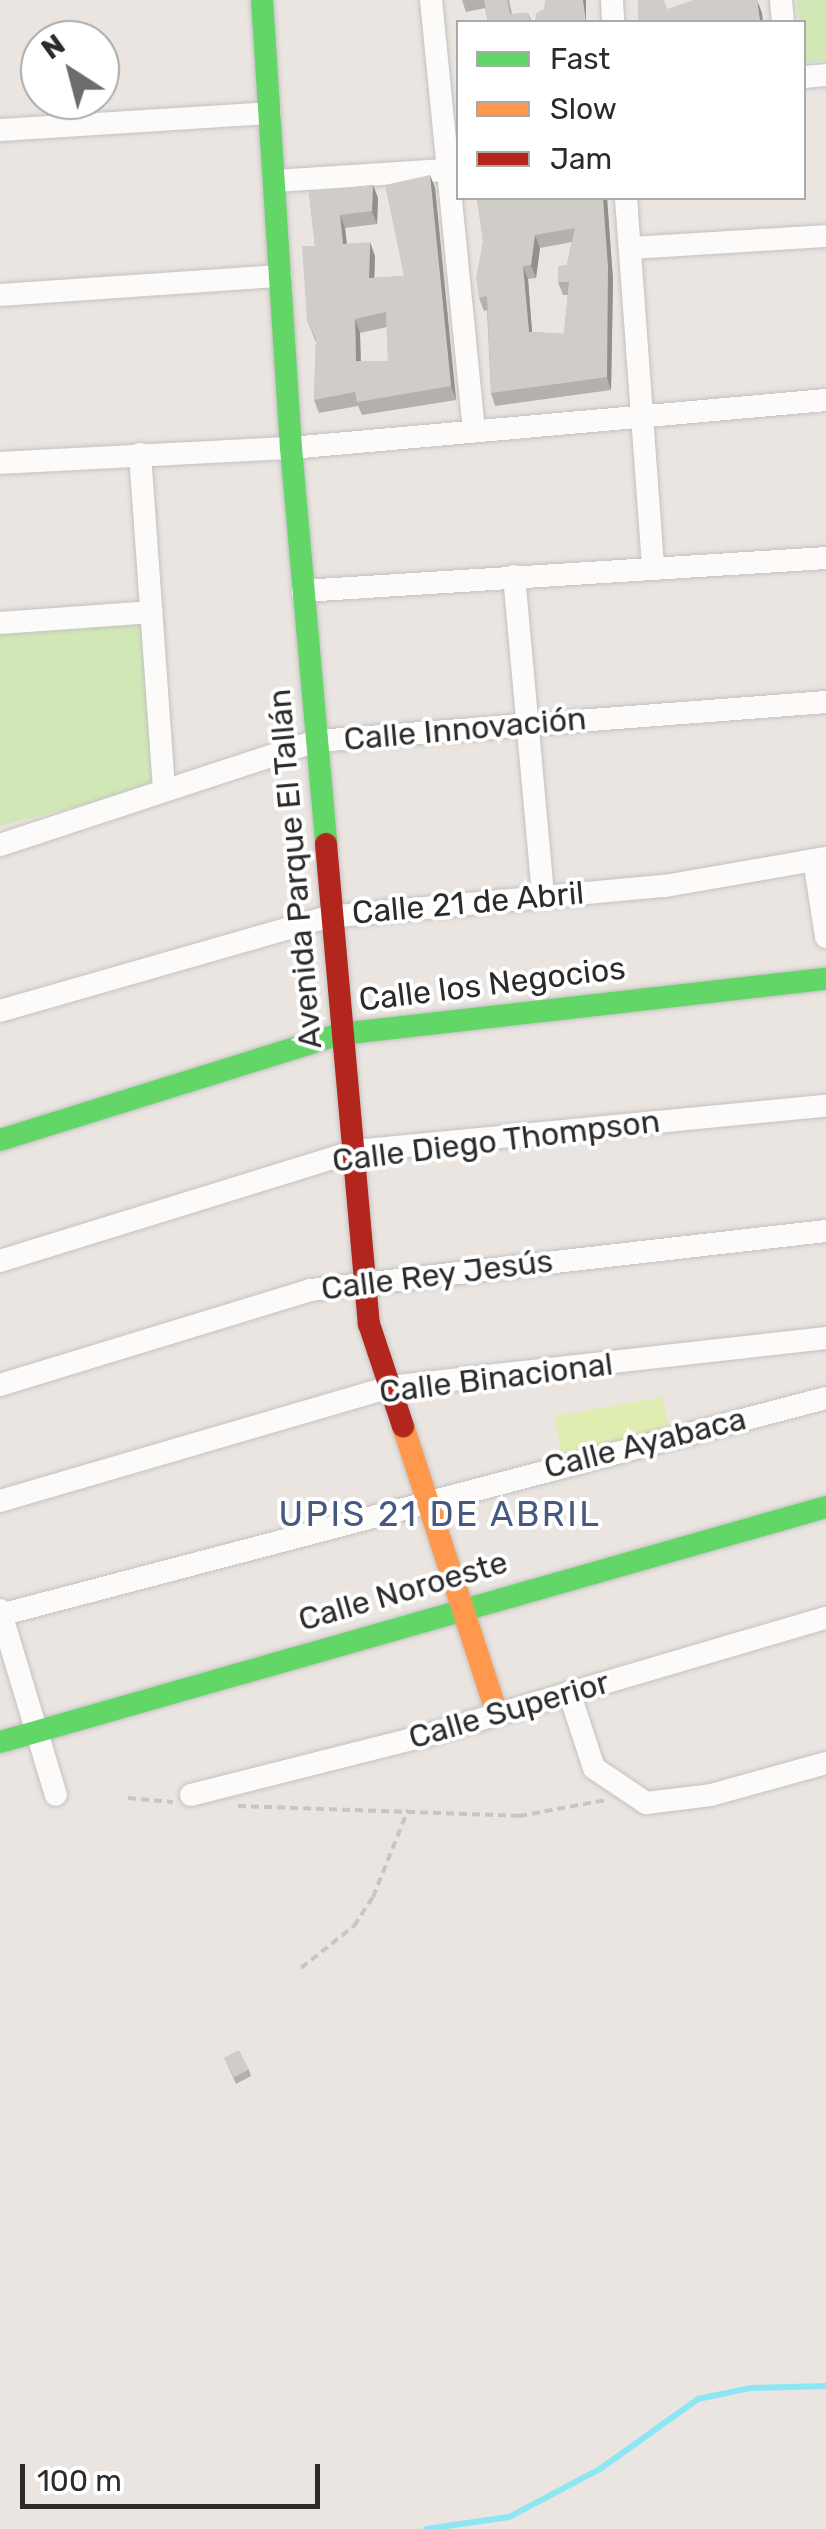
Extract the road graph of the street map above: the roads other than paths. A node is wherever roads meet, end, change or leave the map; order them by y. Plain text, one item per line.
1 (262, 0) edge
2 (431, 0) edge
3 (450, 104) edge
4 (270, 113) junction
5 (0, 130) edge
6 (446, 170) junction
7 (274, 181) junction
8 (626, 200) edge
9 (826, 236) edge
10 (630, 248) junction
11 (280, 276) junction
12 (0, 295) edge
13 (826, 400) edge
14 (642, 417) junction
15 (474, 432) junction
16 (290, 448) junction
17 (140, 454) junction
18 (0, 463) edge
19 (826, 558) edge
20 (653, 566) junction
21 (514, 576) junction
22 (302, 591) junction
23 (152, 612) junction
24 (0, 623) edge
25 (826, 702) edge
26 (523, 724) junction
27 (317, 741) junction
28 (164, 788) junction
29 (0, 846) edge
30 (820, 859) edge
31 (543, 894) junction
32 (328, 916) junction
33 (826, 937) edge
34 (826, 978) edge
35 (0, 1011) edge
36 (341, 1034) junction
37 (826, 1106) edge
38 (0, 1140) edge
39 (355, 1151) junction
40 (826, 1231) edge
41 (0, 1261) edge
42 (363, 1281) junction
43 (826, 1338) edge
44 (0, 1385) edge
45 (389, 1387) junction
46 (826, 1397) edge
47 (640, 1443) dead end
48 (429, 1499) junction
49 (0, 1501) edge
50 (826, 1507) edge
51 (464, 1608) junction
52 (0, 1613) edge
53 (826, 1618) edge
54 (569, 1692) junction
55 (497, 1713) junction
56 (36, 1731) junction
57 (0, 1742) edge
58 (826, 1763) edge
59 (56, 1795) dead end
60 (188, 1799) road end

1 - 4 street, Avenida Parque El Tallán
2 - 3 street
3 - 6 street
4 - 5 street
4 - 7 street, Avenida Parque El Tallán
6 - 7 street
6 - 15 street
7 - 11 street, Avenida Parque El Tallán
8 - 10 street
9 - 10 street
10 - 14 street
11 - 12 street
11 - 16 street, Avenida Parque El Tallán
13 - 14 street
14 - 15 street
14 - 20 street
15 - 16 street
16 - 17 street
16 - 22 street, Avenida Parque El Tallán
17 - 18 street
17 - 23 street
19 - 20 street
20 - 21 street
21 - 22 street
21 - 26 street
22 - 27 street, Avenida Parque El Tallán
23 - 24 street
23 - 28 street
25 - 26 street, Calle Innovación
26 - 27 street, Calle Innovación
26 - 31 street
27 - 28 street, Calle Innovación
27 - 32 street, Avenida Parque El Tallán
28 - 29 street, Calle Innovación
30 - 31 street, Calle 21 de Abril
30 - 33 street
31 - 32 street, Calle 21 de Abril
32 - 35 street, Calle 21 de Abril
32 - 36 street, Avenida Parque El Tallán
34 - 36 street, Calle los Negocios
36 - 38 street, Calle los Negocios
36 - 39 street, Avenida Parque El Tallán
37 - 39 street, Calle Diego Thompson
39 - 41 street, Calle Diego Thompson
39 - 42 street, Avenida Parque El Tallán
40 - 42 street, Calle Rey Jesús
42 - 44 street, Calle Rey Jesús
42 - 45 street, Avenida Parque El Tallán
43 - 45 street, Calle Binacional
45 - 48 street, Avenida Parque El Tallán
45 - 49 street, Calle Binacional
46 - 47 street, Calle Ayabaca
46 - 48 street, Calle Ayabaca
48 - 51 street, Avenida Parque El Tallán
48 - 52 street, Calle Ayabaca
50 - 51 street, Calle Noroeste
51 - 55 street, Avenida Parque El Tallán
51 - 56 street, Calle Noroeste
52 - 56 street
53 - 54 street, Calle Superior
54 - 55 street, Calle Superior
54 - 58 street
55 - 60 street, Calle Superior
56 - 57 street, Calle Noroeste
56 - 59 street

